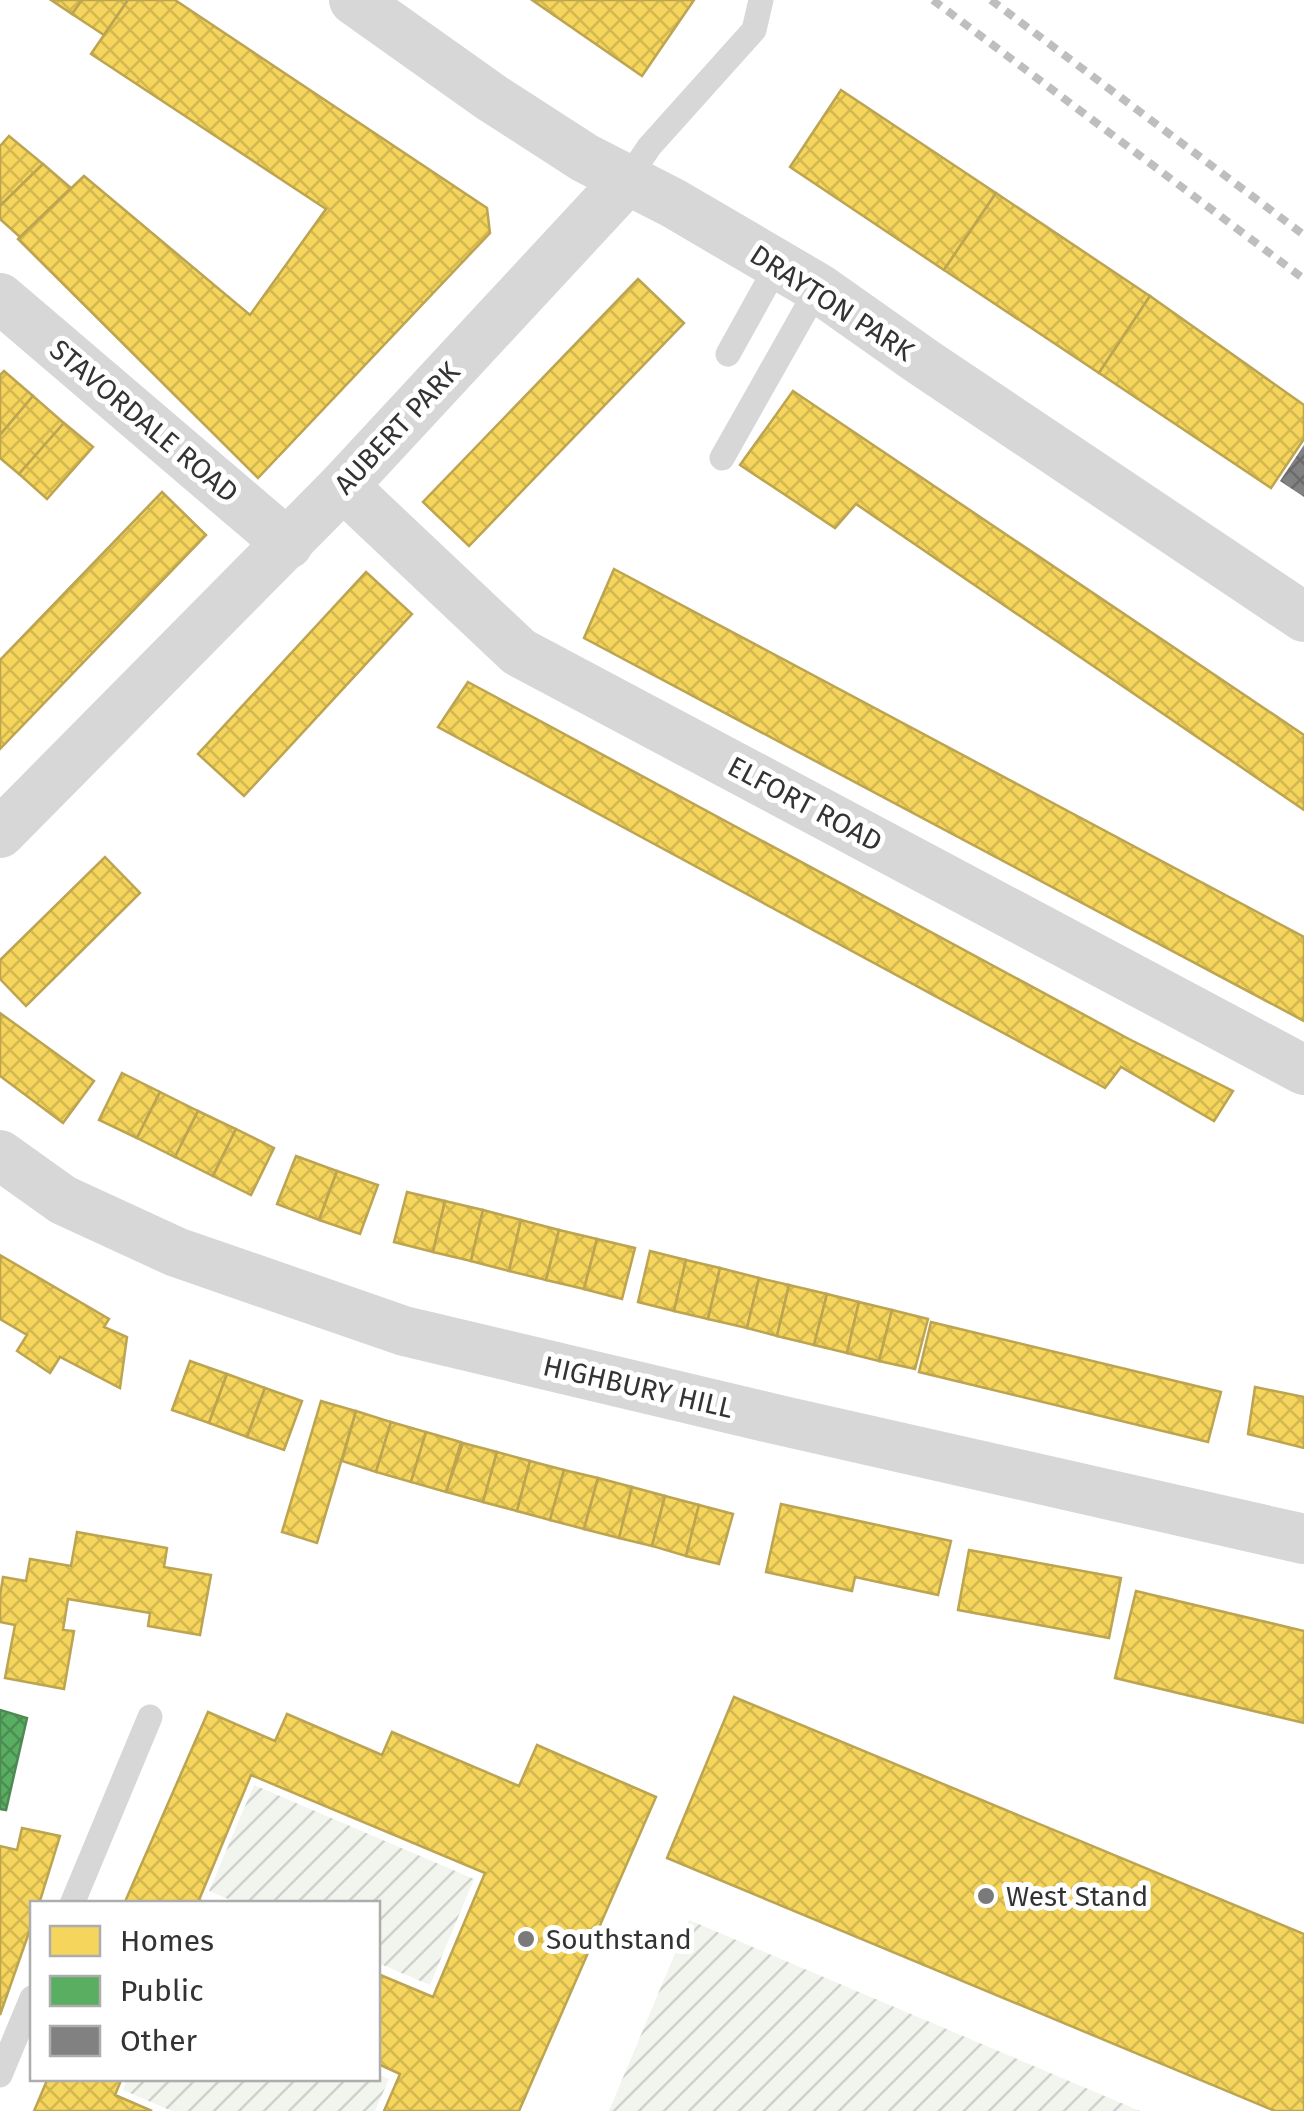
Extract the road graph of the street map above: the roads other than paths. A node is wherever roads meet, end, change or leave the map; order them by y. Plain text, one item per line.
1 (354, 0) edge
2 (761, 0) edge
3 (627, 180) junction
4 (798, 276) junction
5 (0, 298) edge
6 (728, 354) dead end
7 (722, 458) dead end
8 (343, 486) junction
9 (288, 544) junction
10 (1304, 616) edge
11 (0, 833) edge
12 (1304, 1070) edge
13 (0, 1155) edge
14 (1304, 1539) edge
15 (150, 1717) dead end
16 (73, 1901) edge
17 (30, 2003) edge
18 (0, 2075) edge

1 - 3 street, DRAYTON PARK
2 - 3 lane, AUBERT PARK
3 - 4 street, DRAYTON PARK
3 - 8 street, AUBERT PARK
4 - 6 lane
4 - 7 lane
4 - 10 street, DRAYTON PARK
5 - 9 street, STAVORDALE ROAD
8 - 9 street, AUBERT PARK
8 - 12 street, ELFORT ROAD
9 - 11 street, AUBERT PARK
13 - 14 street, HIGHBURY HILL
15 - 16 lane
17 - 18 lane

